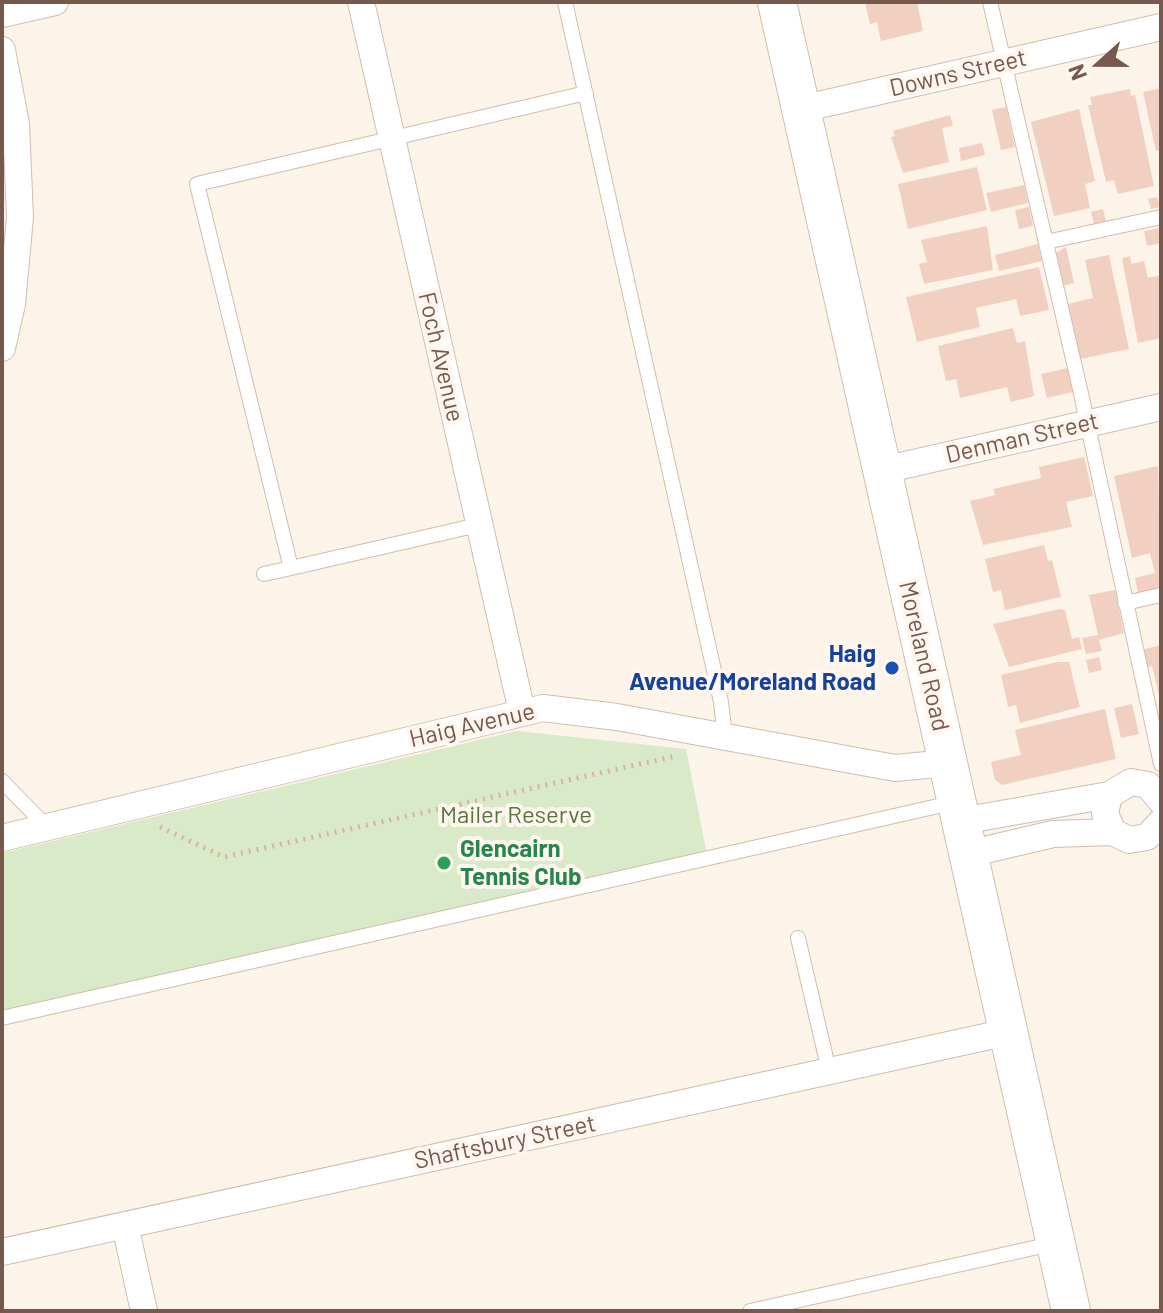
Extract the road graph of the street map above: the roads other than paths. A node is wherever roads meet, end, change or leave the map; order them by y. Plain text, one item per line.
1 (55, 2) edge
2 (361, 2) edge
3 (565, 2) edge
4 (777, 2) edge
5 (990, 2) edge
6 (2, 14) edge
7 (1161, 27) edge
8 (2, 50) edge
9 (1003, 62) junction
10 (586, 93) junction
11 (801, 109) junction
12 (391, 137) junction
13 (1161, 217) edge
14 (1046, 242) junction
15 (2, 348) edge
16 (1161, 407) edge
17 (1085, 424) junction
18 (883, 470) junction
19 (478, 525) junction
20 (291, 568) junction
21 (264, 574) dead end
22 (1161, 595) edge
23 (1125, 603) junction
24 (522, 712) junction
25 (725, 737) junction
26 (948, 763) junction
27 (1161, 764) edge
28 (1150, 777) edge
29 (2, 781) edge
30 (1109, 795) junction
31 (1161, 801) edge
32 (1045, 806) junction
33 (1161, 823) edge
34 (962, 826) junction
35 (47, 827) junction
36 (1113, 832) junction
37 (1051, 835) junction
38 (2, 838) edge
39 (798, 938) dead end
40 (2, 1018) edge
41 (1008, 1032) junction
42 (829, 1071) junction
43 (125, 1225) junction
44 (1056, 1243) junction
45 (2, 1252) edge
46 (144, 1311) edge
47 (750, 1311) edge
48 (1071, 1311) edge

1 - 6 street
2 - 12 street, Foch Avenue
3 - 10 lane
4 - 11 main road, Moreland Road
5 - 9 lane
7 - 9 street, Downs Street
8 - 15 street
9 - 11 street, Downs Street
9 - 14 lane
10 - 12 lane
10 - 25 lane
11 - 18 main road, Moreland Road
12 - 19 street, Foch Avenue
12 - 20 lane
13 - 14 lane
14 - 17 lane
16 - 17 street, Denman Street
17 - 18 street, Denman Street
17 - 23 lane
18 - 26 main road, Moreland Road
19 - 20 lane
19 - 24 street, Foch Avenue
20 - 21 lane
22 - 23 lane
23 - 27 lane
24 - 25 street, Haig Avenue
24 - 35 street, Haig Avenue
25 - 26 street, Haig Avenue
26 - 34 main road, Moreland Road
28 - 30 street
28 - 31 street
29 - 35 lane
30 - 32 street
30 - 36 street
32 - 34 street
32 - 37 street
33 - 36 street
34 - 37 street
34 - 40 lane
34 - 41 main road, Moreland Road
35 - 38 street, Haig Avenue
36 - 37 street
39 - 42 lane
41 - 42 street, Shaftsbury Street
41 - 44 main road, Moreland Road
42 - 43 street, Shaftsbury Street
43 - 45 street, Shaftsbury Street
43 - 46 street
44 - 47 lane
44 - 48 main road, Moreland Road

